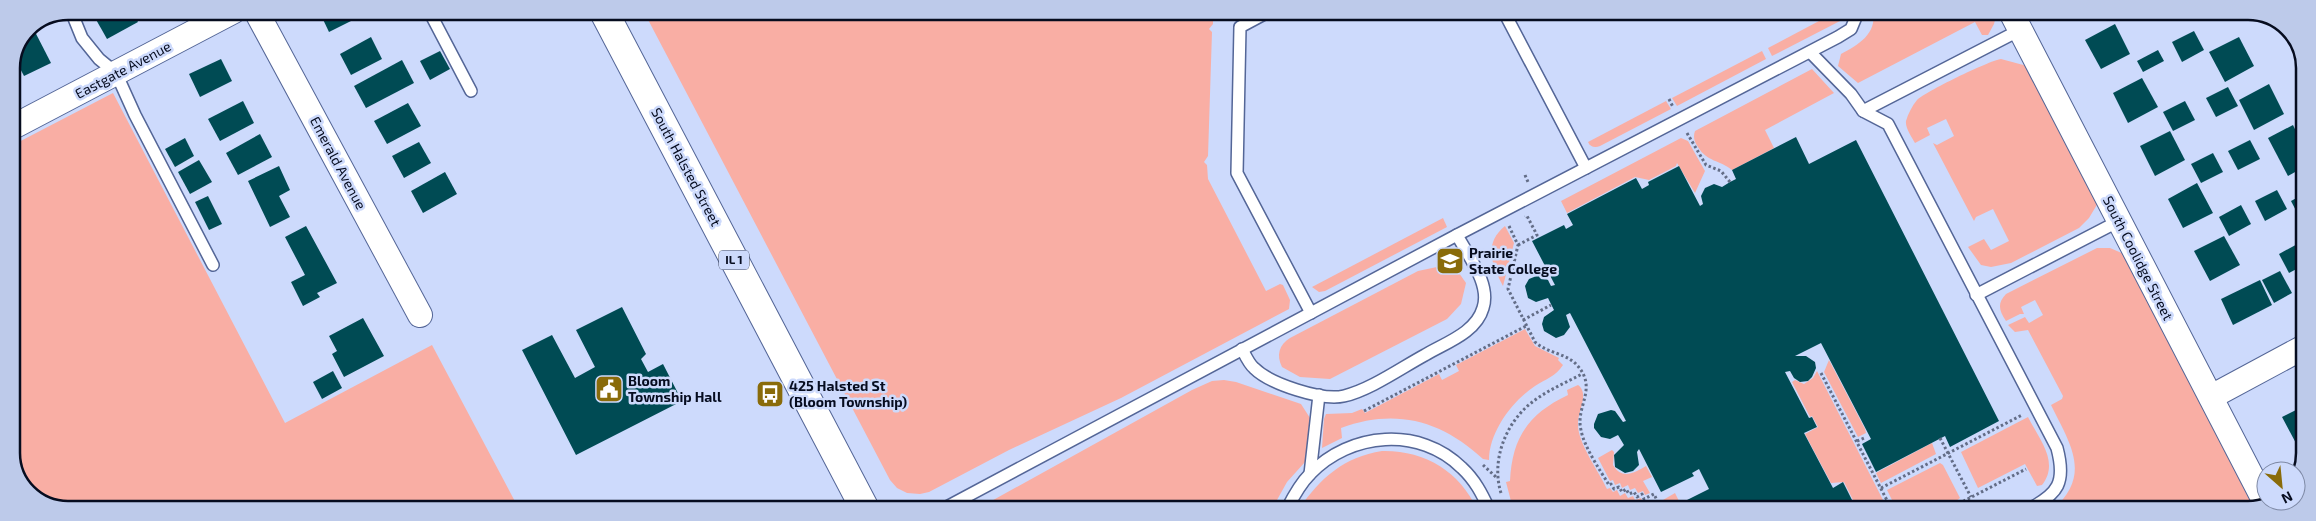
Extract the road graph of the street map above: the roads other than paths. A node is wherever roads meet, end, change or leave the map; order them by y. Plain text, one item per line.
1 (75, 20) edge
2 (217, 20) edge
3 (261, 20) edge
4 (434, 20) edge
5 (608, 20) edge
6 (1253, 20) edge
7 (1508, 20) edge
8 (1855, 20) edge
9 (2015, 21) edge
10 (1810, 52) junction
11 (116, 73) junction
12 (471, 91) dead end
13 (1863, 112) junction
14 (20, 123) edge
15 (1586, 168) junction
16 (2119, 221) junction
17 (1457, 235) junction
18 (213, 265) dead end
19 (1976, 295) junction
20 (1311, 313) junction
21 (420, 316) dead end
22 (1242, 349) junction
23 (2296, 350) edge
24 (1319, 395) junction
25 (2211, 397) junction
26 (1310, 474) junction
27 (2256, 485) edge
28 (860, 501) edge
29 (958, 501) edge
30 (1292, 501) edge
31 (1485, 501) edge
32 (2042, 501) edge

1 - 11 lane
2 - 11 street, Eastgate Avenue
3 - 21 street, Emerald Avenue
4 - 12 lane
5 - 28 main road, South Halsted Street / IL 1
6 - 20 lane
7 - 15 lane
8 - 10 lane
9 - 13 lane
9 - 16 street, South Coolidge Street
10 - 13 lane
10 - 15 lane
11 - 14 street, Eastgate Avenue
11 - 18 lane
13 - 19 lane
15 - 17 lane
16 - 19 lane
16 - 25 street, South Coolidge Street
17 - 20 lane
17 - 24 lane
19 - 32 lane
20 - 22 lane
22 - 24 lane
22 - 29 lane
23 - 25 street
24 - 26 lane
25 - 27 street, South Coolidge Street
26 - 30 lane
26 - 31 lane

